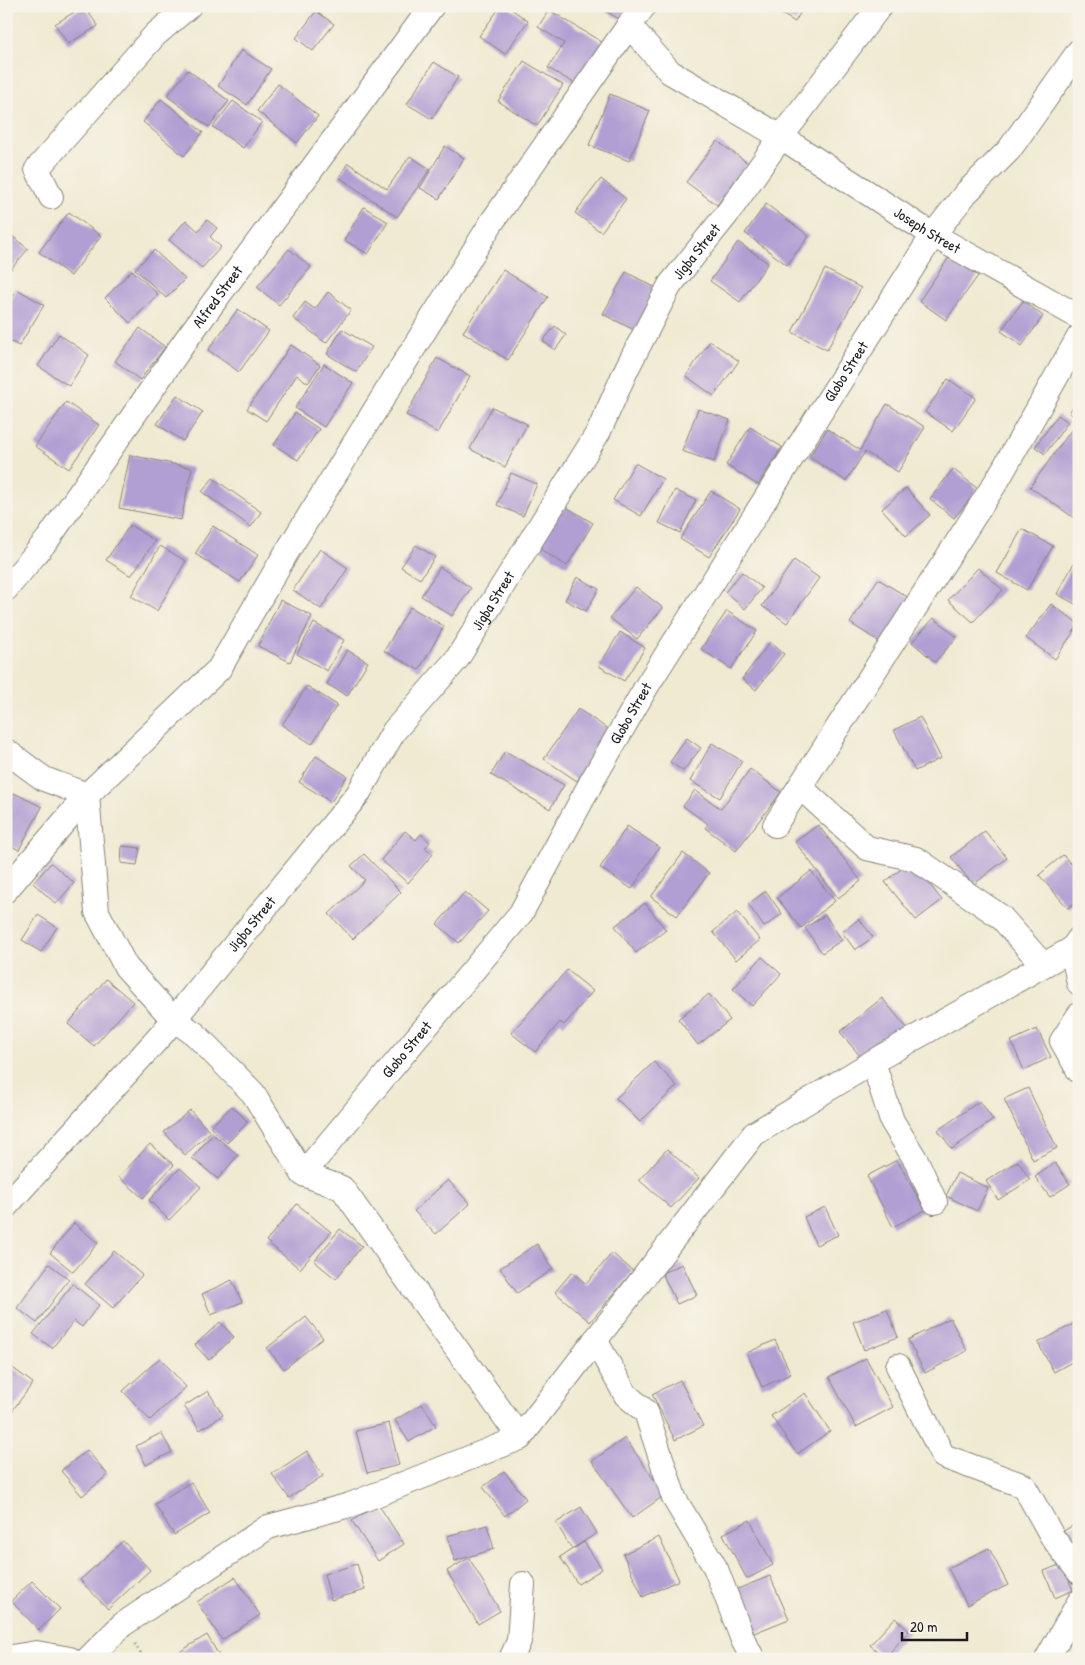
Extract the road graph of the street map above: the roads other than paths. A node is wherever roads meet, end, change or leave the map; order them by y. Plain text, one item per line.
1 (189, 6) edge
2 (432, 6) edge
3 (644, 6) edge
4 (880, 6) edge
5 (629, 25) junction
6 (1079, 52) edge
7 (781, 138) junction
8 (51, 197) dead end
9 (934, 235) junction
10 (1079, 317) edge
11 (1079, 337) edge
12 (6, 590) edge
13 (6, 751) edge
14 (800, 787) junction
15 (87, 795) junction
16 (775, 825) dead end
17 (6, 890) edge
18 (1075, 944) edge
19 (1043, 965) junction
20 (1079, 983) edge
21 (1079, 1015) edge
22 (167, 1027) junction
23 (872, 1062) junction
24 (1079, 1071) edge
25 (303, 1174) junction
26 (935, 1202) dead end
27 (6, 1206) edge
28 (595, 1340) junction
29 (898, 1366) dead end
30 (520, 1438) junction
31 (1079, 1572) edge
32 (523, 1584) dead end
33 (1079, 1602) edge
34 (6, 1658) edge
35 (70, 1659) edge
36 (88, 1659) edge
37 (510, 1659) edge
38 (753, 1659) edge
39 (1047, 1659) edge

1 - 8 street
2 - 12 street, Alfred Street
3 - 5 street
4 - 7 street, Jigba Street
5 - 7 street, Joseph Street
5 - 15 street
6 - 9 street, Globo Street
7 - 9 street, Joseph Street
7 - 22 street, Jigba Street
9 - 10 street, Joseph Street
9 - 25 street, Globo Street
11 - 14 street
13 - 15 street
14 - 16 street
14 - 19 street
15 - 17 street
15 - 22 street
18 - 19 street
18 - 20 street
19 - 23 street
21 - 24 street
22 - 25 street
22 - 27 street, Jigba Street
23 - 26 street
23 - 28 street
25 - 30 street
28 - 30 street
28 - 38 street
29 - 31 street
30 - 36 street
32 - 37 street
33 - 39 street
34 - 35 street

